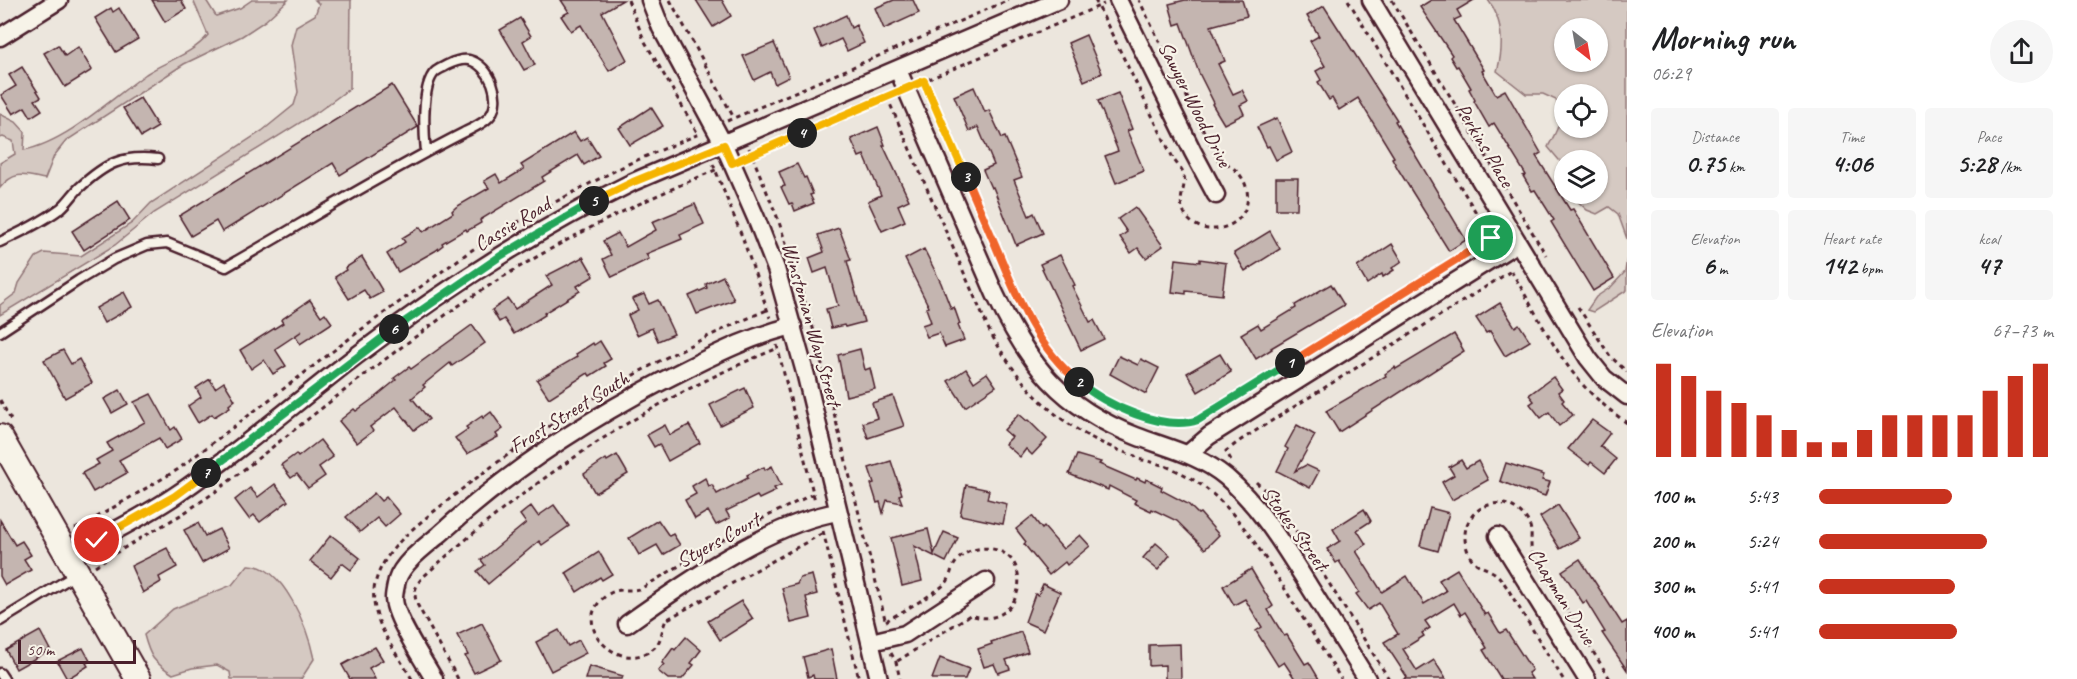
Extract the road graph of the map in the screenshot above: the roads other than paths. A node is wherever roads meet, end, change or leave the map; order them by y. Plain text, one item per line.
1 (59, 0) edge
2 (650, 0) edge
3 (1059, 0) edge
4 (1118, 0) edge
5 (1371, 0) edge
6 (0, 37) edge
7 (898, 70) junction
8 (724, 145) junction
9 (426, 152) junction
10 (158, 159) dead end
11 (1216, 195) dead end
12 (0, 242) edge
13 (1518, 243) junction
14 (793, 326) junction
15 (0, 332) edge
16 (1627, 396) edge
17 (0, 437) edge
18 (1189, 453) junction
19 (838, 512) junction
20 (1498, 536) dead end
21 (73, 564) junction
22 (986, 581) dead end
23 (0, 621) edge
24 (627, 624) dead end
25 (871, 642) junction
26 (0, 673) edge
27 (4, 679) edge
28 (138, 679) edge
29 (434, 679) edge
30 (879, 679) edge
31 (1367, 679) edge
32 (1587, 679) edge

1 - 6 street
2 - 8 street, Winstonian Way Street
3 - 7 street, Cassie Road
4 - 11 street, Sawyer Wood Drive
5 - 13 street, Perkins Place
7 - 8 street, Cassie Road
7 - 18 street, Stokes Street
8 - 14 street, Winstonian Way Street
8 - 21 street, Cassie Road
9 - 9 lane
9 - 15 lane
10 - 12 lane
13 - 16 street, Perkins Place
13 - 18 street
14 - 19 street, Winstonian Way Street
14 - 29 street, Frost Street South
17 - 21 main road
18 - 31 street, Stokes Street
19 - 24 street, Styers Court
19 - 25 street, Winstonian Way Street
20 - 32 street, Chapman Drive
21 - 23 lane
21 - 28 main road
22 - 25 street
25 - 30 street, Winstonian Way Street
26 - 27 lane

